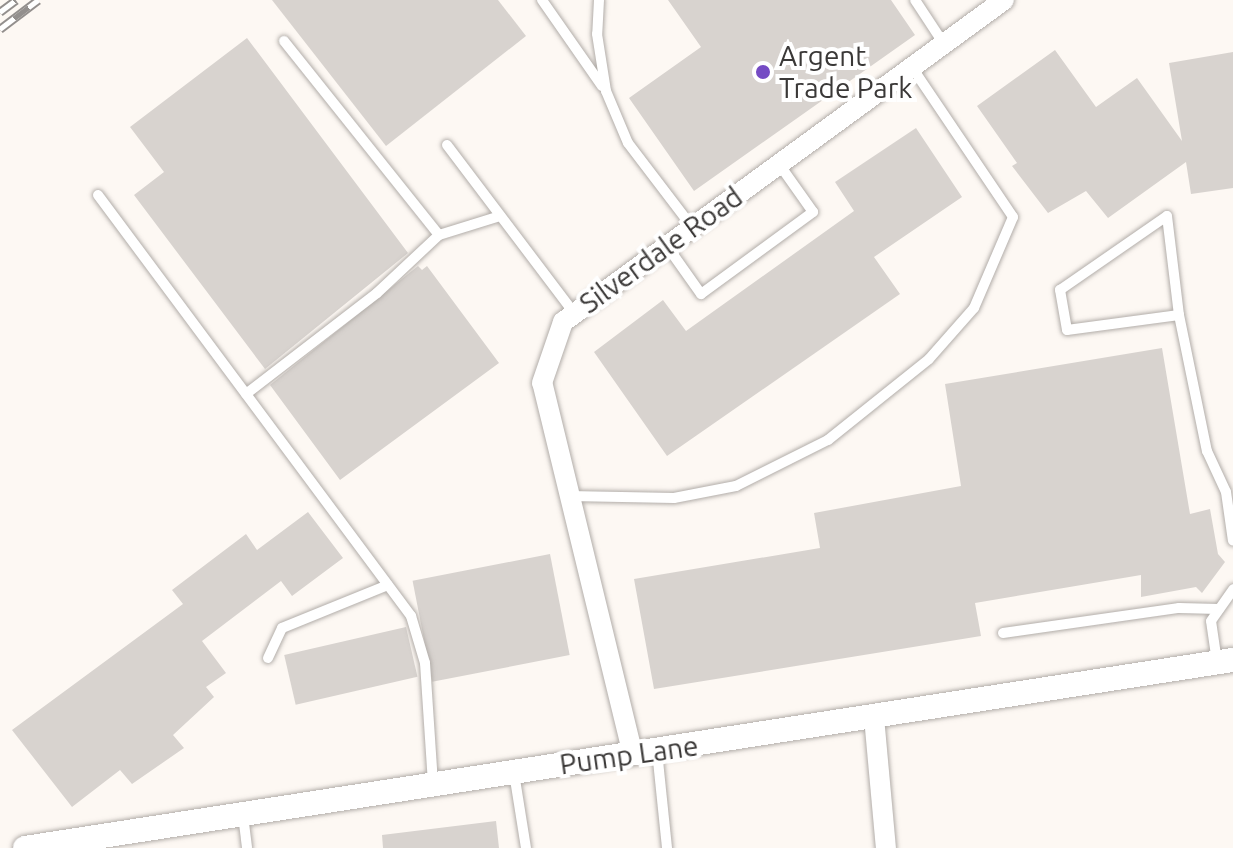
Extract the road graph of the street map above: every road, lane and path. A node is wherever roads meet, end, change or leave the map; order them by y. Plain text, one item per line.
1 (542, 0) edge
2 (599, 0) edge
3 (915, 0) edge
4 (1004, 0) edge
5 (284, 41) dead end
6 (944, 44) junction
7 (912, 67) junction
8 (606, 91) junction
9 (447, 145) dead end
10 (779, 164) junction
11 (98, 195) dead end
12 (500, 216) junction
13 (692, 227) junction
14 (439, 235) junction
15 (667, 246) junction
16 (574, 313) junction
17 (1179, 315) junction
18 (246, 394) junction
19 (569, 496) junction
20 (1233, 541) edge
21 (388, 585) junction
22 (1233, 589) edge
23 (1219, 609) junction
24 (1003, 633) dead end
25 (268, 658) dead end
26 (1225, 661) edge
27 (874, 717) junction
28 (645, 753) junction
29 (514, 771) junction
30 (433, 782) junction
31 (242, 813) junction
32 (25, 848) edge
33 (247, 848) edge
34 (526, 848) edge
35 (667, 848) edge
36 (886, 848) edge

1 - 8 lane
2 - 8 lane
3 - 6 lane
4 - 6 street, Silverdale Road
5 - 14 lane
6 - 7 street, Silverdale Road
7 - 10 street, Silverdale Road
7 - 19 lane
8 - 13 lane
9 - 12 lane
10 - 13 street, Silverdale Road
10 - 15 lane
11 - 18 lane
12 - 14 lane
12 - 16 lane
13 - 15 street, Silverdale Road
14 - 18 lane
15 - 16 street, Silverdale Road
16 - 19 street, Silverdale Road
17 - 17 lane
17 - 20 lane
18 - 21 lane
19 - 28 street, Silverdale Road
21 - 25 lane
21 - 30 lane
22 - 23 lane
23 - 24 lane
23 - 26 lane
26 - 27 street, Pump Lane
27 - 28 street, Pump Lane
27 - 36 street
28 - 29 street, Pump Lane
28 - 35 lane
29 - 30 street, Pump Lane
29 - 34 lane
30 - 31 street, Pump Lane
31 - 32 street, Pump Lane
31 - 33 lane

